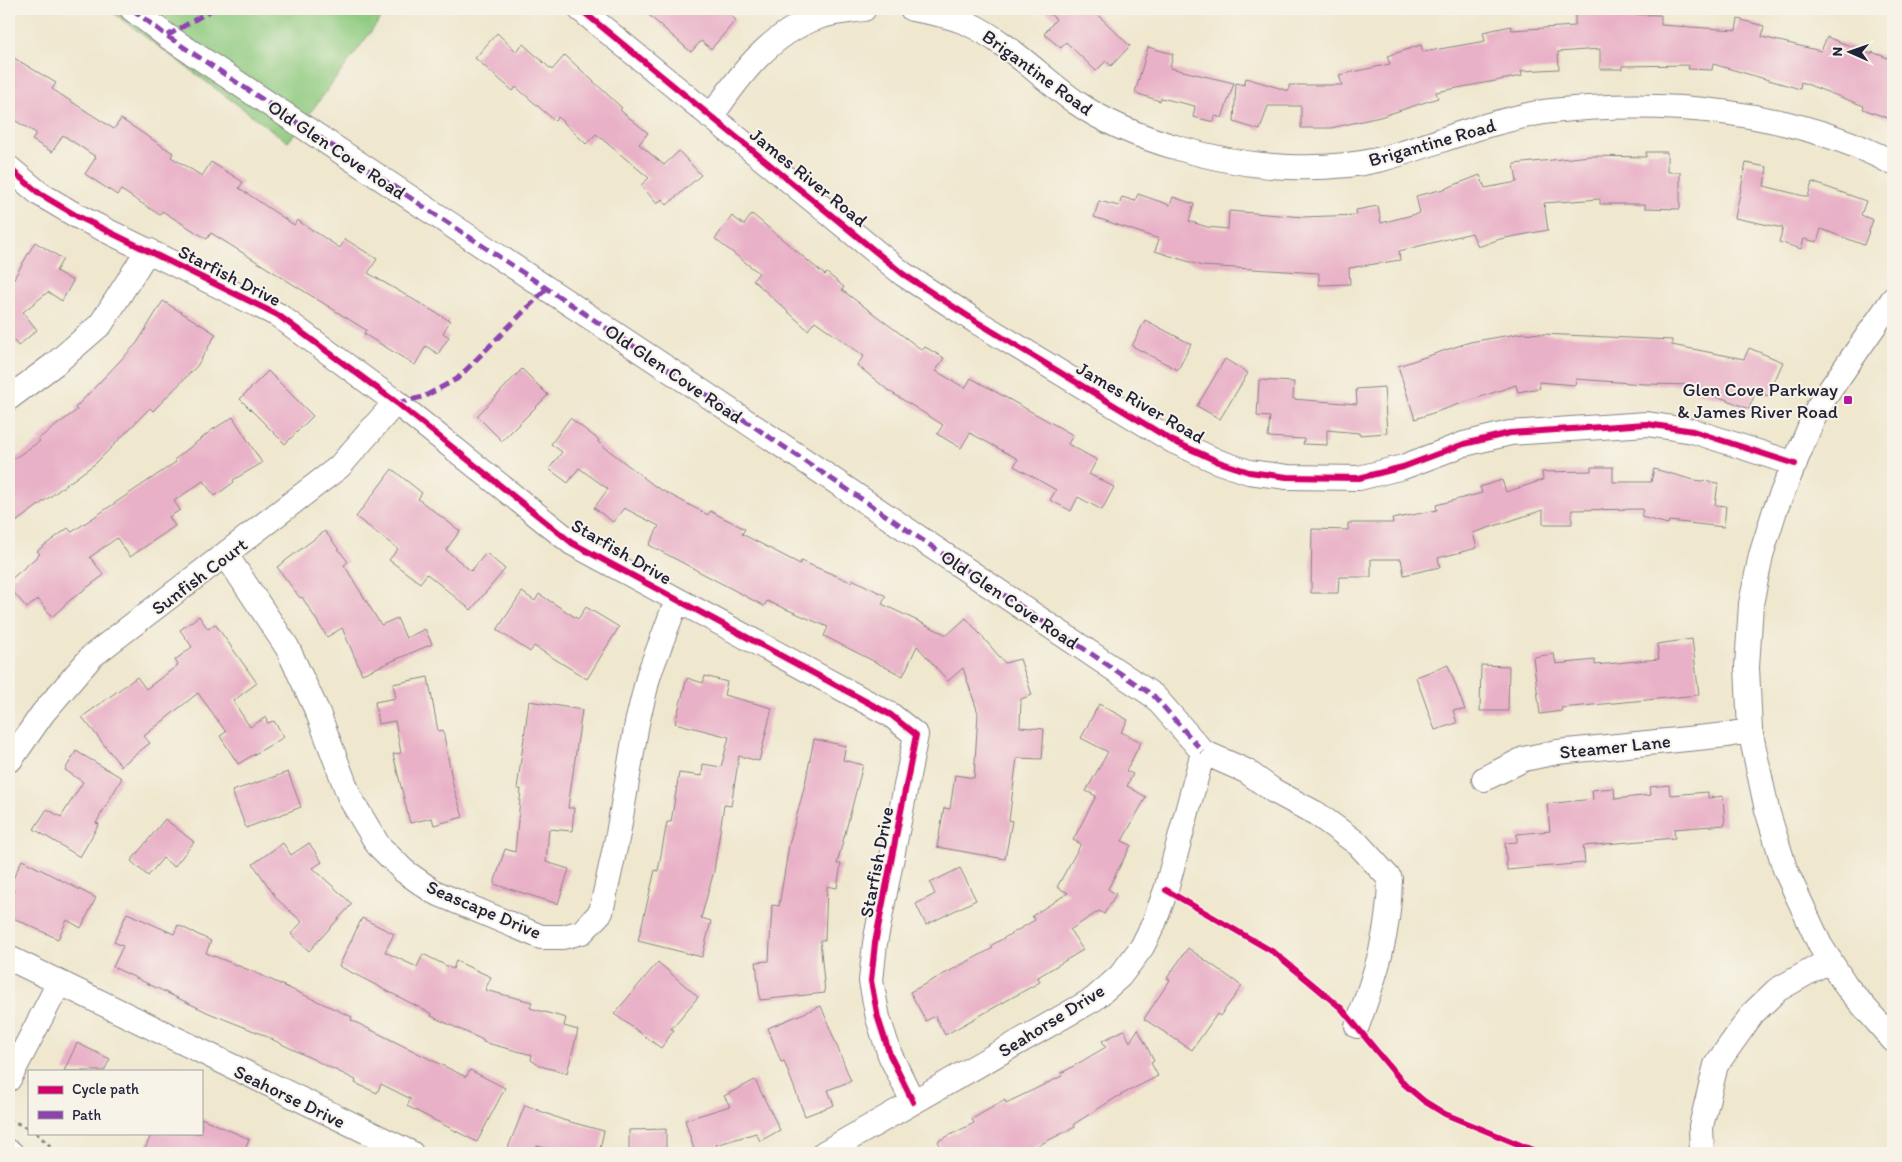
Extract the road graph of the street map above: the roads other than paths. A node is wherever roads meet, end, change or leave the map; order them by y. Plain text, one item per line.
1 (132, 9) edge
2 (580, 9) edge
3 (864, 9) edge
4 (912, 9) edge
5 (711, 117) junction
6 (1893, 163) edge
7 (9, 168) edge
8 (148, 250) junction
9 (1893, 300) edge
10 (9, 398) edge
11 (397, 403) junction
12 (1795, 464) junction
13 (226, 555) junction
14 (677, 600) junction
15 (1750, 730) junction
16 (1203, 752) junction
17 (11, 759) dead end
18 (1484, 779) dead end
19 (9, 958) edge
20 (1830, 960) junction
21 (59, 984) junction
22 (1357, 1026) dead end
23 (1893, 1040) edge
24 (9, 1079) edge
25 (913, 1102) junction
26 (411, 1153) edge
27 (824, 1153) edge
28 (1702, 1153) edge

1 - 16 street, Old Glen Cove Road
2 - 5 street, James River Road
3 - 5 street
4 - 6 street, Brigantine Road
5 - 12 street, James River Road
7 - 8 street, Starfish Drive
8 - 10 street
8 - 11 street, Starfish Drive
9 - 12 street
11 - 13 street, Sunfish Court
11 - 14 street, Starfish Drive
12 - 15 street
13 - 14 street, Seascape Drive
13 - 17 street, Sunfish Court
14 - 25 street, Starfish Drive
15 - 18 street, Steamer Lane
15 - 20 street
16 - 22 street
16 - 25 street, Seahorse Drive
19 - 21 street, Seahorse Drive
20 - 23 street
20 - 28 street
21 - 24 street
21 - 26 street, Seahorse Drive
25 - 27 street, Seahorse Drive

